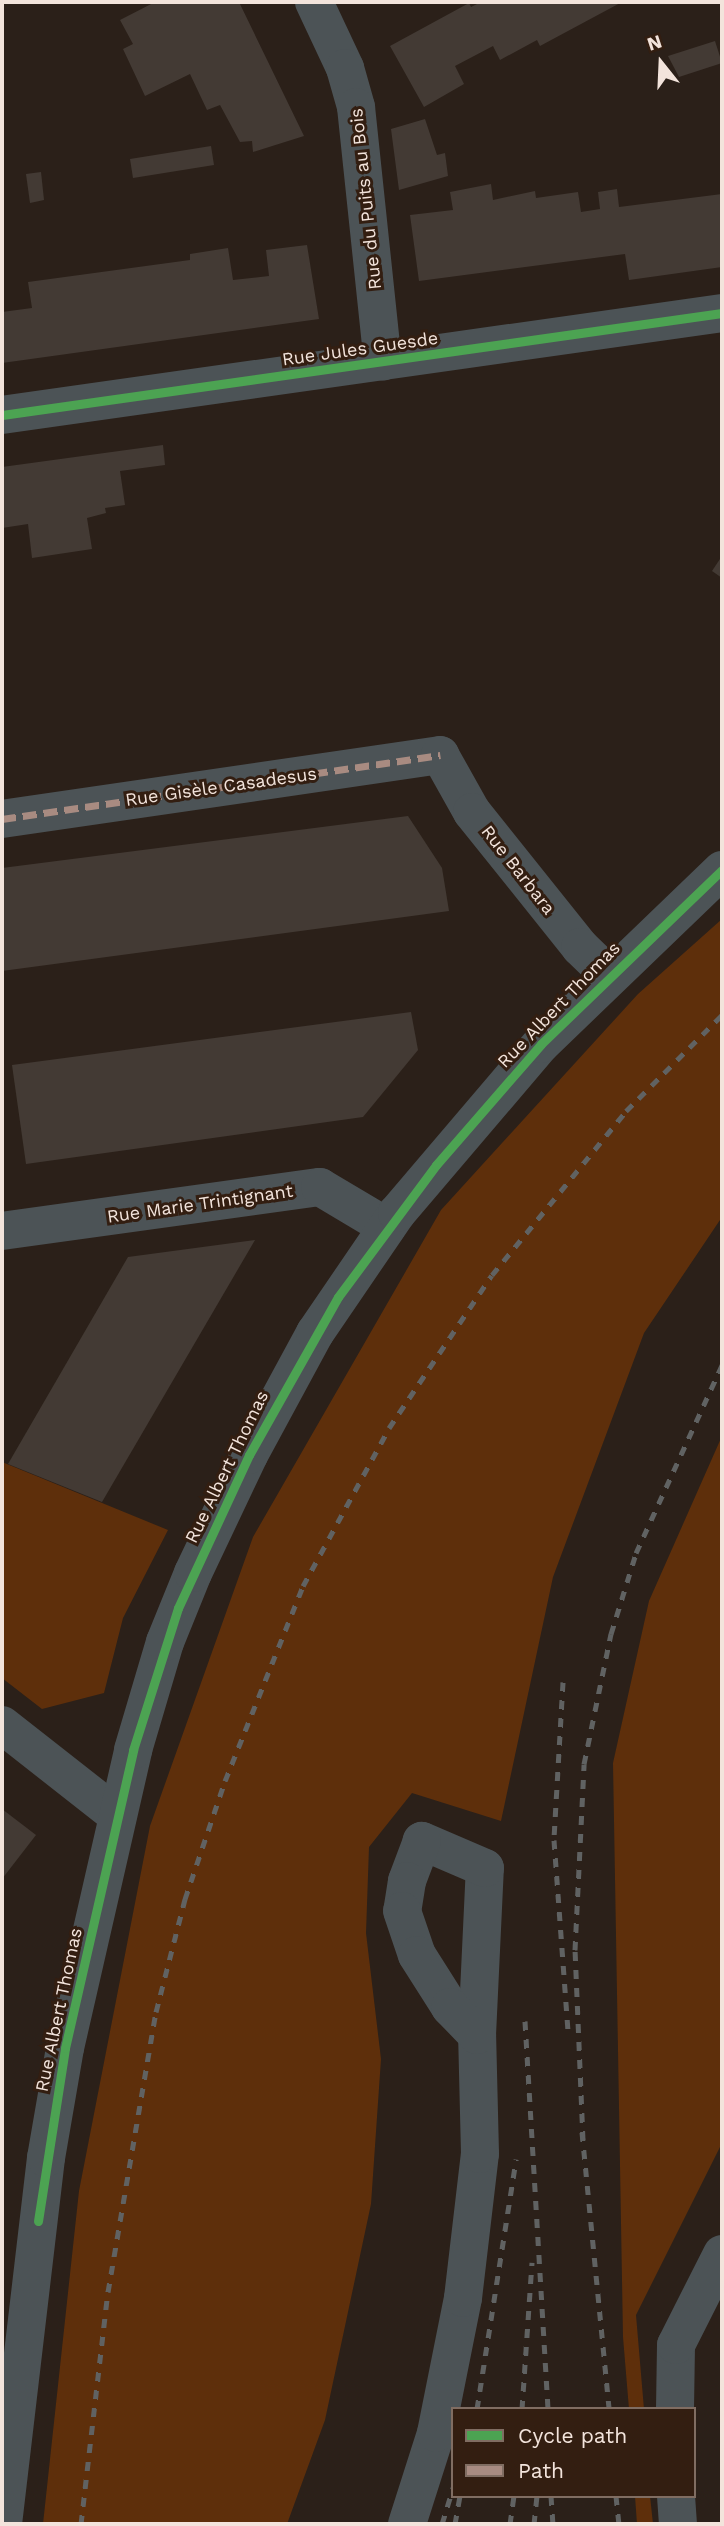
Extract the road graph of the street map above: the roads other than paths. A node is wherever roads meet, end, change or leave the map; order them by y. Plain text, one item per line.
1 (326, 5) edge
2 (722, 313) edge
3 (383, 362) junction
4 (2, 415) edge
5 (440, 755) joint
6 (2, 819) edge
7 (722, 870) edge
8 (608, 975) junction
9 (387, 1227) junction
10 (2, 1231) edge
11 (2, 1726) edge
12 (118, 1816) junction
13 (477, 2035) dead end
14 (722, 2254) edge
15 (675, 2407) edge
16 (676, 2498) edge
17 (4, 2524) edge
18 (407, 2524) edge
19 (678, 2524) edge

1 - 3 street, Rue du Puits au Bois
2 - 3 street, Rue Jules Guesde
3 - 4 street, Rue Jules Guesde
5 - 6 street, Rue Gisèle Casadesus
5 - 8 street, Rue Barbara
7 - 8 street, Rue Albert Thomas
8 - 9 street, Rue Albert Thomas
9 - 10 street, Rue Marie Trintignant
9 - 12 street, Rue Albert Thomas
11 - 12 street
12 - 17 street, Rue Albert Thomas
13 - 18 street
14 - 15 street
16 - 19 street

